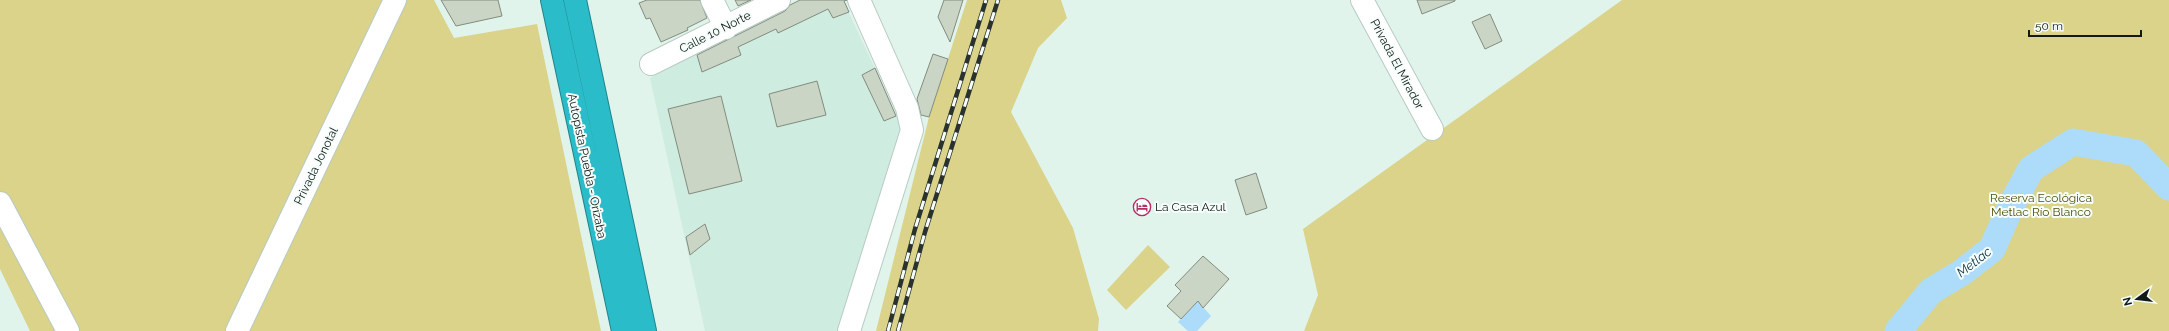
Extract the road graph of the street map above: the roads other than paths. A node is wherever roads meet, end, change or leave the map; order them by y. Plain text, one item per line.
1 (395, 0) edge
2 (552, 0) edge
3 (575, 0) edge
4 (712, 0) edge
5 (859, 0) edge
6 (1369, 2) edge
7 (764, 3) edge
8 (726, 28) junction
9 (651, 64) dead end
10 (1432, 129) dead end
11 (0, 203) edge
12 (68, 331) edge
13 (236, 331) edge
14 (623, 331) edge
15 (645, 331) edge
16 (849, 331) edge

1 - 13 street, Privada Jonotal
2 - 14 highway, Autopista Puebla - Orizaba
3 - 15 highway, Autopista Puebla - Orizaba
4 - 8 street
5 - 16 street
6 - 10 street, Privada El Mirador
7 - 8 street, Calle 10 Norte
8 - 9 street, Calle 10 Norte
11 - 12 street

